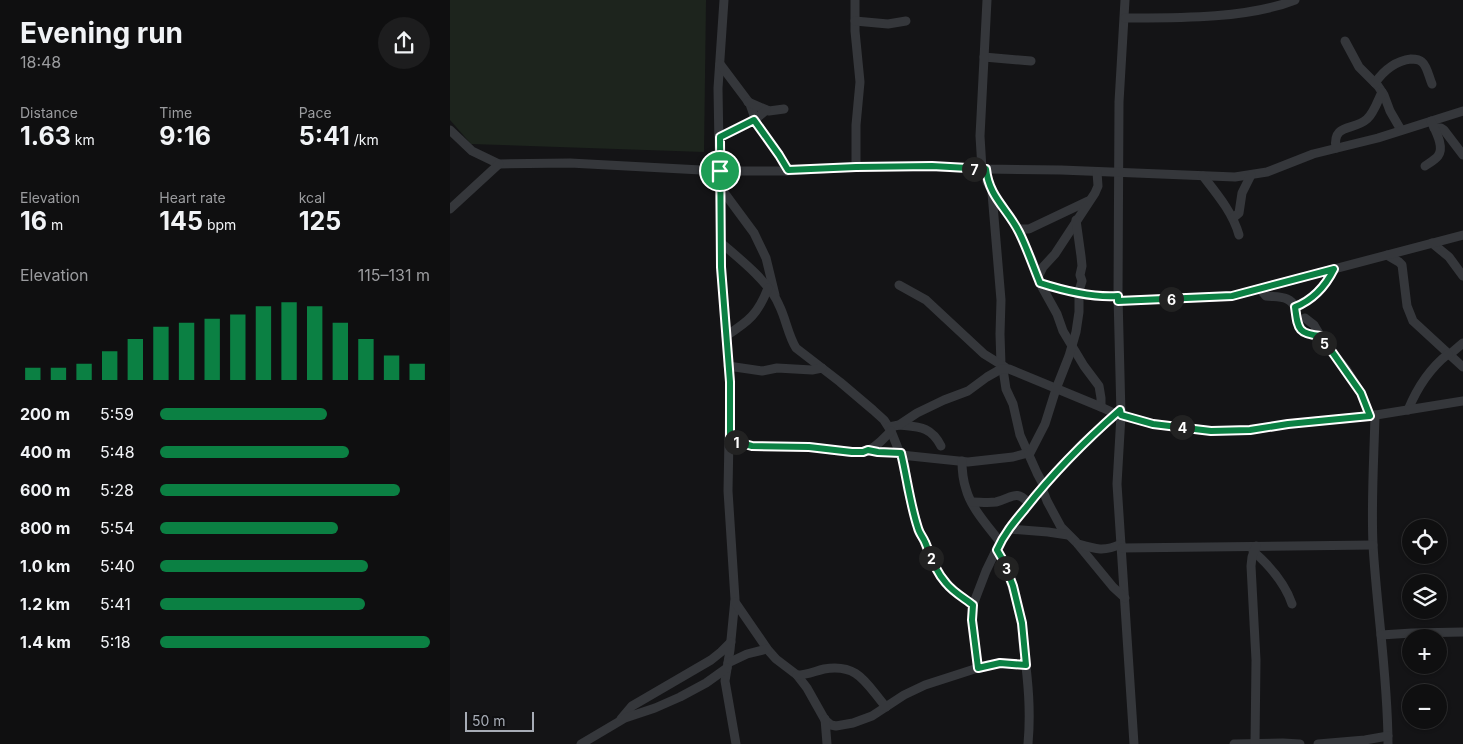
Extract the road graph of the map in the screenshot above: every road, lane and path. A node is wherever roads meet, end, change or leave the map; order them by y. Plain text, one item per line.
1 (724, 0) edge
2 (855, 0) edge
3 (987, 0) edge
4 (1125, 0) edge
5 (1295, 0) edge
6 (1124, 18) junction
7 (855, 21) junction
8 (906, 21) dead end
9 (1345, 41) dead end
10 (984, 57) junction
11 (1031, 61) dead end
12 (720, 64) junction
13 (1376, 83) junction
14 (1432, 84) dead end
15 (1382, 92) junction
16 (748, 102) junction
17 (784, 109) dead end
18 (766, 110) junction
19 (1463, 111) edge
20 (754, 120) junction
21 (1433, 124) junction
22 (450, 130) edge
23 (1401, 130) junction
24 (720, 137) junction
25 (1336, 148) junction
26 (1463, 155) edge
27 (498, 164) junction
28 (1425, 166) dead end
29 (856, 167) junction
30 (984, 169) junction
31 (788, 170) junction
32 (720, 171) junction
33 (1096, 172) junction
34 (1118, 173) junction
35 (1251, 175) junction
36 (1203, 176) junction
37 (720, 187) junction
38 (992, 191) junction
39 (1090, 200) junction
40 (450, 209) edge
41 (1233, 218) junction
42 (1076, 220) junction
43 (1017, 229) junction
44 (1239, 235) dead end
45 (1463, 235) edge
46 (721, 243) junction
47 (1432, 243) junction
48 (1387, 255) junction
49 (1334, 269) junction
50 (1463, 276) edge
51 (1039, 280) junction
52 (899, 285) dead end
53 (768, 288) junction
54 (1260, 289) junction
55 (1079, 293) junction
56 (1118, 298) junction
57 (776, 300) junction
58 (1295, 307) junction
59 (1305, 318) dead end
60 (726, 336) junction
61 (1321, 336) junction
62 (1463, 343) edge
63 (1072, 346) junction
64 (1448, 354) junction
65 (728, 366) junction
66 (1463, 367) edge
67 (822, 368) junction
68 (1004, 368) junction
69 (1056, 389) junction
70 (1463, 401) edge
71 (1101, 407) junction
72 (1408, 410) junction
73 (1119, 413) junction
74 (1373, 416) junction
75 (893, 427) junction
76 (730, 440) junction
77 (941, 446) dead end
78 (868, 450) junction
79 (901, 454) junction
80 (1029, 454) junction
81 (962, 461) junction
82 (1043, 487) junction
83 (972, 502) junction
84 (1030, 503) junction
85 (1008, 529) junction
86 (1069, 536) junction
87 (1078, 544) junction
88 (1373, 545) junction
89 (998, 546) junction
90 (1122, 546) junction
91 (1254, 549) junction
92 (1125, 598) junction
93 (735, 602) junction
94 (1292, 604) dead end
95 (973, 605) junction
96 (1463, 632) edge
97 (1381, 635) junction
98 (731, 642) junction
99 (767, 649) junction
100 (1026, 665) junction
101 (728, 666) junction
102 (978, 668) junction
103 (797, 675) junction
104 (886, 707) junction
105 (824, 719) junction
106 (618, 723) junction
107 (1388, 740) edge
108 (581, 744) edge
109 (736, 744) edge
110 (826, 744) edge
111 (1028, 744) edge
112 (1134, 744) edge
113 (1234, 744) edge
114 (1255, 744) edge
115 (1300, 744) edge
116 (1318, 744) edge

1 - 12 street
2 - 7 street
3 - 10 street
4 - 6 street
5 - 6 street
6 - 34 street
7 - 8 street
7 - 29 street
9 - 13 street
10 - 11 street
10 - 30 street
12 - 16 street
12 - 24 street
13 - 14 street
13 - 15 street
15 - 23 street
15 - 25 street
16 - 18 street
16 - 20 street
17 - 18 street
18 - 20 street
19 - 21 street
20 - 24 street
20 - 31 street
21 - 23 street
21 - 26 street
21 - 28 street
22 - 27 street
23 - 25 street
24 - 32 street
25 - 35 street
27 - 32 street
27 - 40 street
29 - 30 street
29 - 31 street
30 - 33 street
30 - 38 street
31 - 32 street
32 - 37 street
33 - 34 street
33 - 39 street
34 - 36 street
34 - 56 street
35 - 36 street
35 - 41 street
36 - 41 street
37 - 46 street
37 - 57 street
38 - 43 street
38 - 68 street
39 - 42 street
39 - 43 street
41 - 44 street
42 - 51 street
42 - 55 street
43 - 51 street
45 - 47 street
46 - 53 street
46 - 60 street
47 - 48 street
47 - 50 street
48 - 49 street
48 - 64 street
49 - 54 street
49 - 58 street
51 - 55 street
51 - 63 street
52 - 68 street
53 - 57 street
53 - 60 street
54 - 56 street
54 - 58 street
55 - 56 street
55 - 63 street
56 - 73 street
57 - 67 street
58 - 61 street
59 - 61 street
60 - 65 street
61 - 74 street
62 - 64 street
63 - 69 street
63 - 71 street
64 - 66 street
64 - 72 street
65 - 67 street
65 - 76 street
67 - 75 street
68 - 69 street
68 - 75 street
68 - 80 street
69 - 71 street
69 - 80 street
70 - 72 street
71 - 73 street
72 - 74 street
73 - 74 street
73 - 82 street
73 - 90 street
74 - 88 street
75 - 77 street
75 - 78 street
75 - 79 street
76 - 78 street
76 - 93 street
78 - 79 street
79 - 81 street
79 - 95 street
80 - 81 street
80 - 82 street
81 - 83 street
82 - 84 street
82 - 86 street
83 - 84 street
83 - 89 street
84 - 85 street
85 - 86 street
85 - 89 street
86 - 87 street
87 - 90 street
87 - 92 street
88 - 91 street
88 - 97 street
89 - 95 street
89 - 100 street
90 - 91 street
90 - 92 street
91 - 94 street
91 - 114 street
92 - 112 street
93 - 98 street
93 - 99 street
95 - 102 street
96 - 97 street
97 - 107 street
98 - 101 street
98 - 106 street
99 - 101 street
99 - 103 street
100 - 102 street
100 - 111 street
101 - 106 street
101 - 109 street
102 - 104 street
103 - 104 street
103 - 105 street
104 - 105 street
105 - 110 street
106 - 108 street
107 - 116 street
113 - 114 street
114 - 115 street

